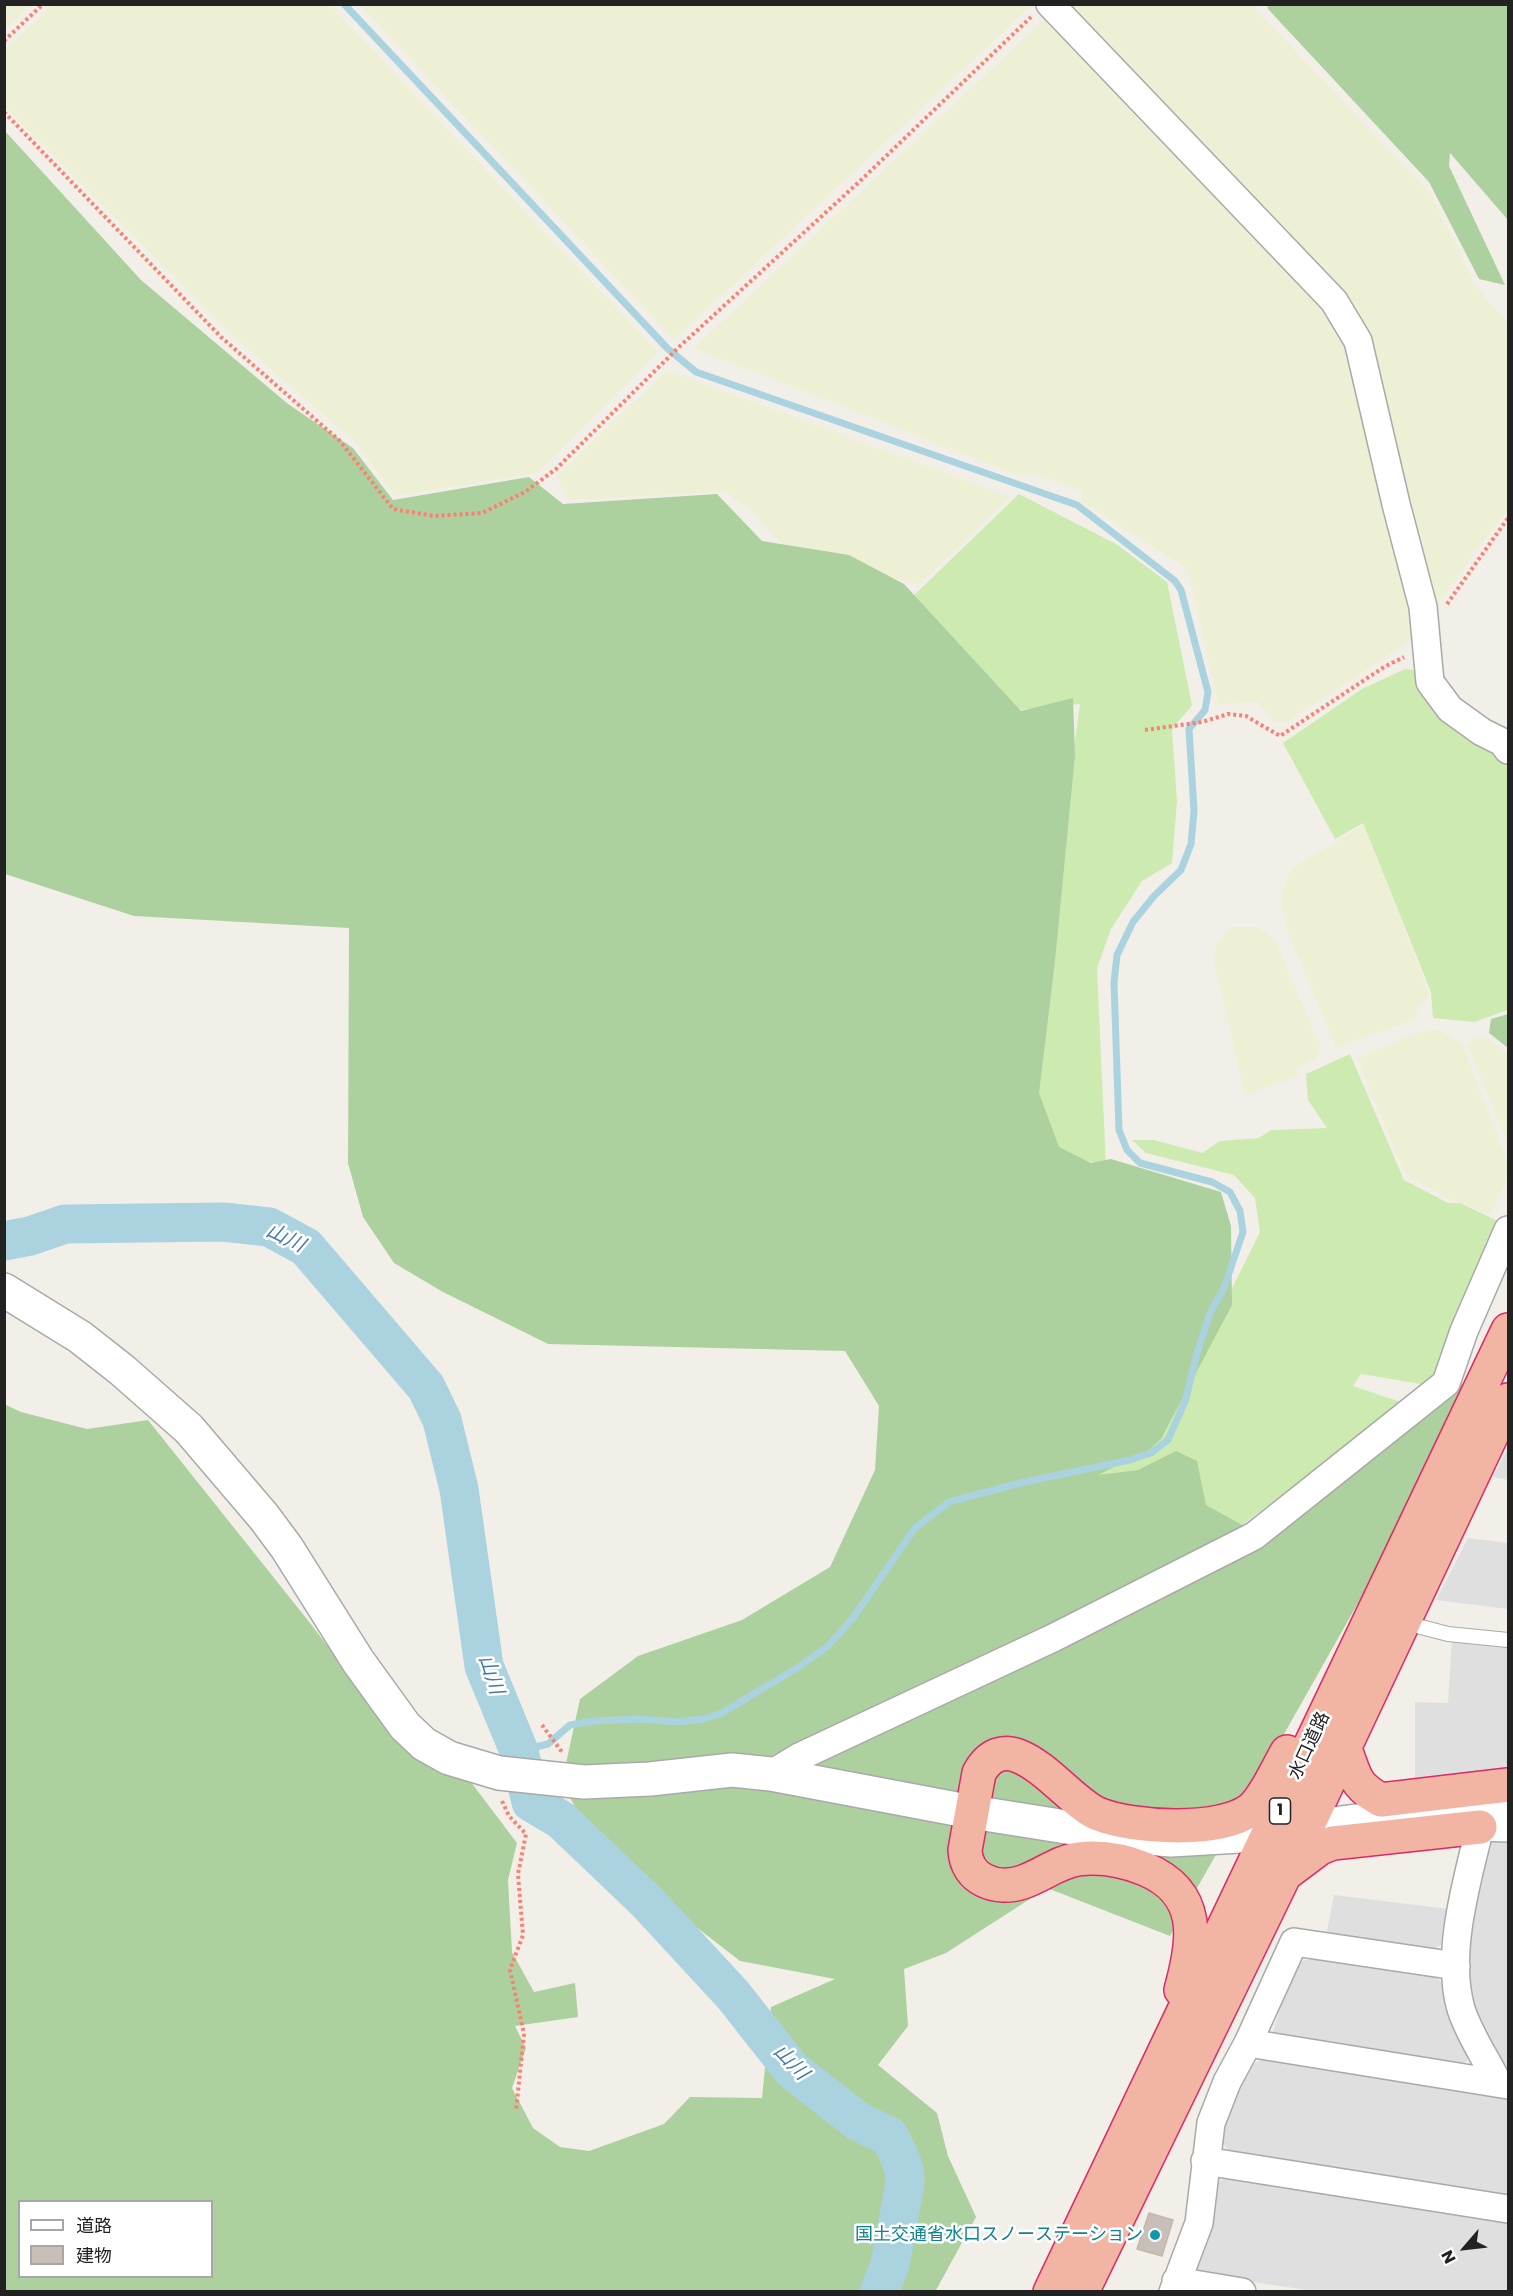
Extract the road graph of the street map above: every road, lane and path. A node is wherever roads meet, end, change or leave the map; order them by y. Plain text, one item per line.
1 (43, 4) edge
2 (1043, 9) edge
3 (4, 41) edge
4 (4, 112) edge
5 (1509, 518) edge
6 (1447, 604) dead end
7 (1426, 641) junction
8 (1145, 730) dead end
9 (1509, 750) edge
10 (1509, 1230) edge
11 (4, 1290) edge
12 (1509, 1330) edge
13 (1509, 1400) edge
14 (1402, 1622) junction
15 (1509, 1640) edge
16 (1346, 1670) junction
17 (542, 1725) dead end
18 (1344, 1747) junction
19 (563, 1753) dead end
20 (496, 1772) junction
21 (771, 1774) junction
22 (1509, 1785) edge
23 (1509, 1807) edge
24 (972, 1812) junction
25 (1325, 1825) dead end
26 (1494, 1828) edge
27 (1240, 1836) dead end
28 (1285, 1874) junction
29 (1456, 1966) junction
30 (1178, 2027) junction
31 (1248, 2043) junction
32 (1503, 2084) edge
33 (516, 2111) dead end
34 (1205, 2161) junction
35 (1509, 2209) edge
36 (1175, 2286) edge
37 (1050, 2292) edge
38 (1082, 2292) edge
39 (1242, 2292) edge

1 - 3 path
2 - 4 path
2 - 7 street
5 - 6 path
7 - 8 path
7 - 9 street
10 - 21 street
11 - 20 street
12 - 16 highway, 水口道路 / 1
13 - 14 highway, 水口道路 / 1
14 - 15 lane
14 - 18 highway, 水口道路 / 1
16 - 24 highway
16 - 30 highway, 水口道路 / 1
17 - 19 path
18 - 22 highway
18 - 28 highway, 水口道路 / 1
20 - 21 street
20 - 33 path
21 - 24 street
23 - 25 street
24 - 27 street
24 - 30 highway
26 - 28 highway
26 - 29 street
28 - 38 highway, 水口道路 / 1
29 - 31 street
29 - 32 street
30 - 37 highway, 水口道路 / 1
31 - 32 street
31 - 34 street
34 - 35 street
34 - 36 street
36 - 39 street

